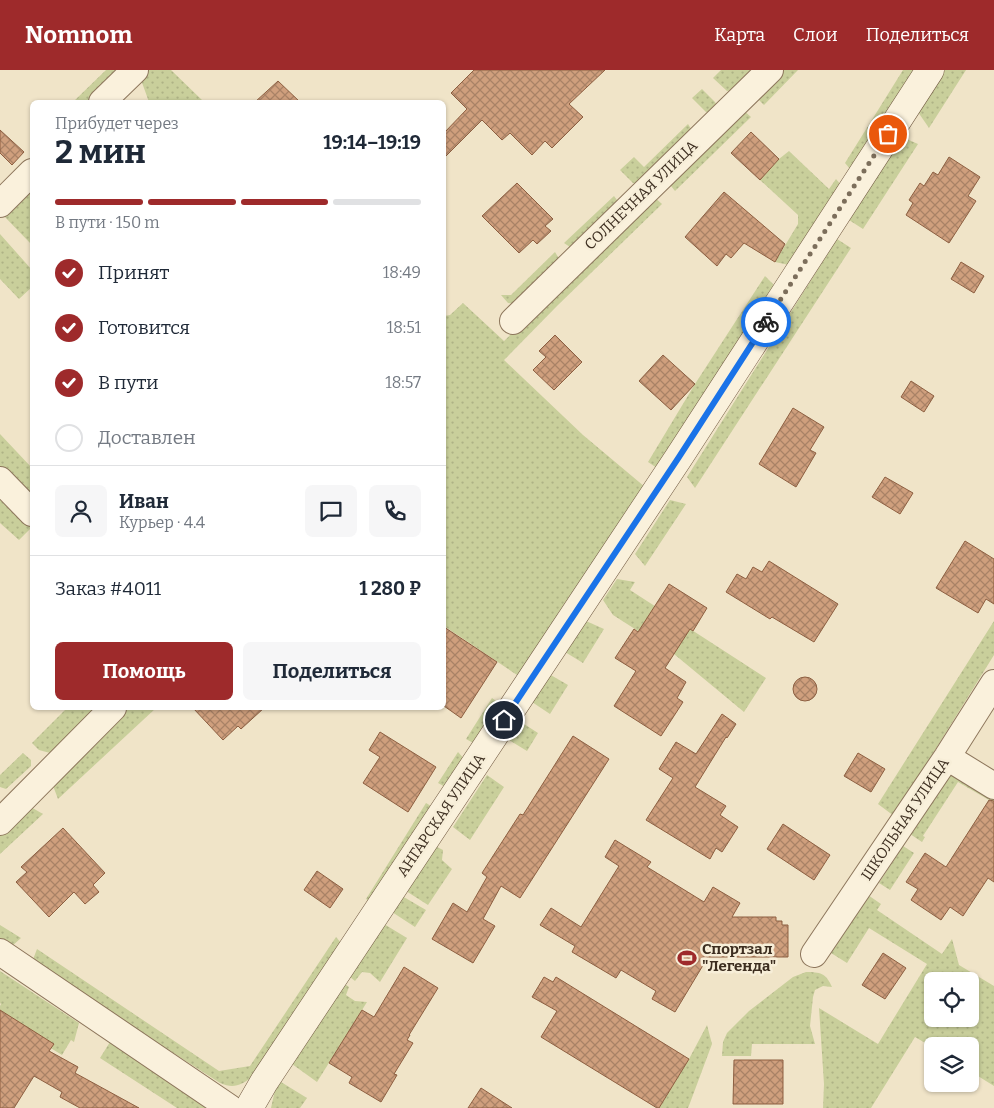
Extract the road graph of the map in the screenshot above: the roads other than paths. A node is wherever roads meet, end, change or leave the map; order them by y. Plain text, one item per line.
1 (135, 70) edge
2 (770, 70) edge
3 (930, 70) edge
4 (104, 100) edge
5 (30, 174) edge
6 (0, 204) edge
7 (513, 321) dead end
8 (0, 480) edge
9 (30, 511) edge
10 (994, 683) edge
11 (111, 710) edge
12 (947, 757) junction
13 (994, 786) edge
14 (0, 822) edge
15 (0, 952) edge
16 (814, 954) dead end
17 (230, 1108) edge
18 (249, 1108) edge

1 - 4 street
2 - 7 street, СОЛНЕЧНАЯ УЛИЦА
3 - 18 street, АНГАРСКАЯ УЛИЦА
5 - 6 street
8 - 9 street
10 - 12 street, ШКОЛЬНАЯ УЛИЦА
11 - 14 street
12 - 13 street
12 - 16 street, ШКОЛЬНАЯ УЛИЦА
15 - 17 street

